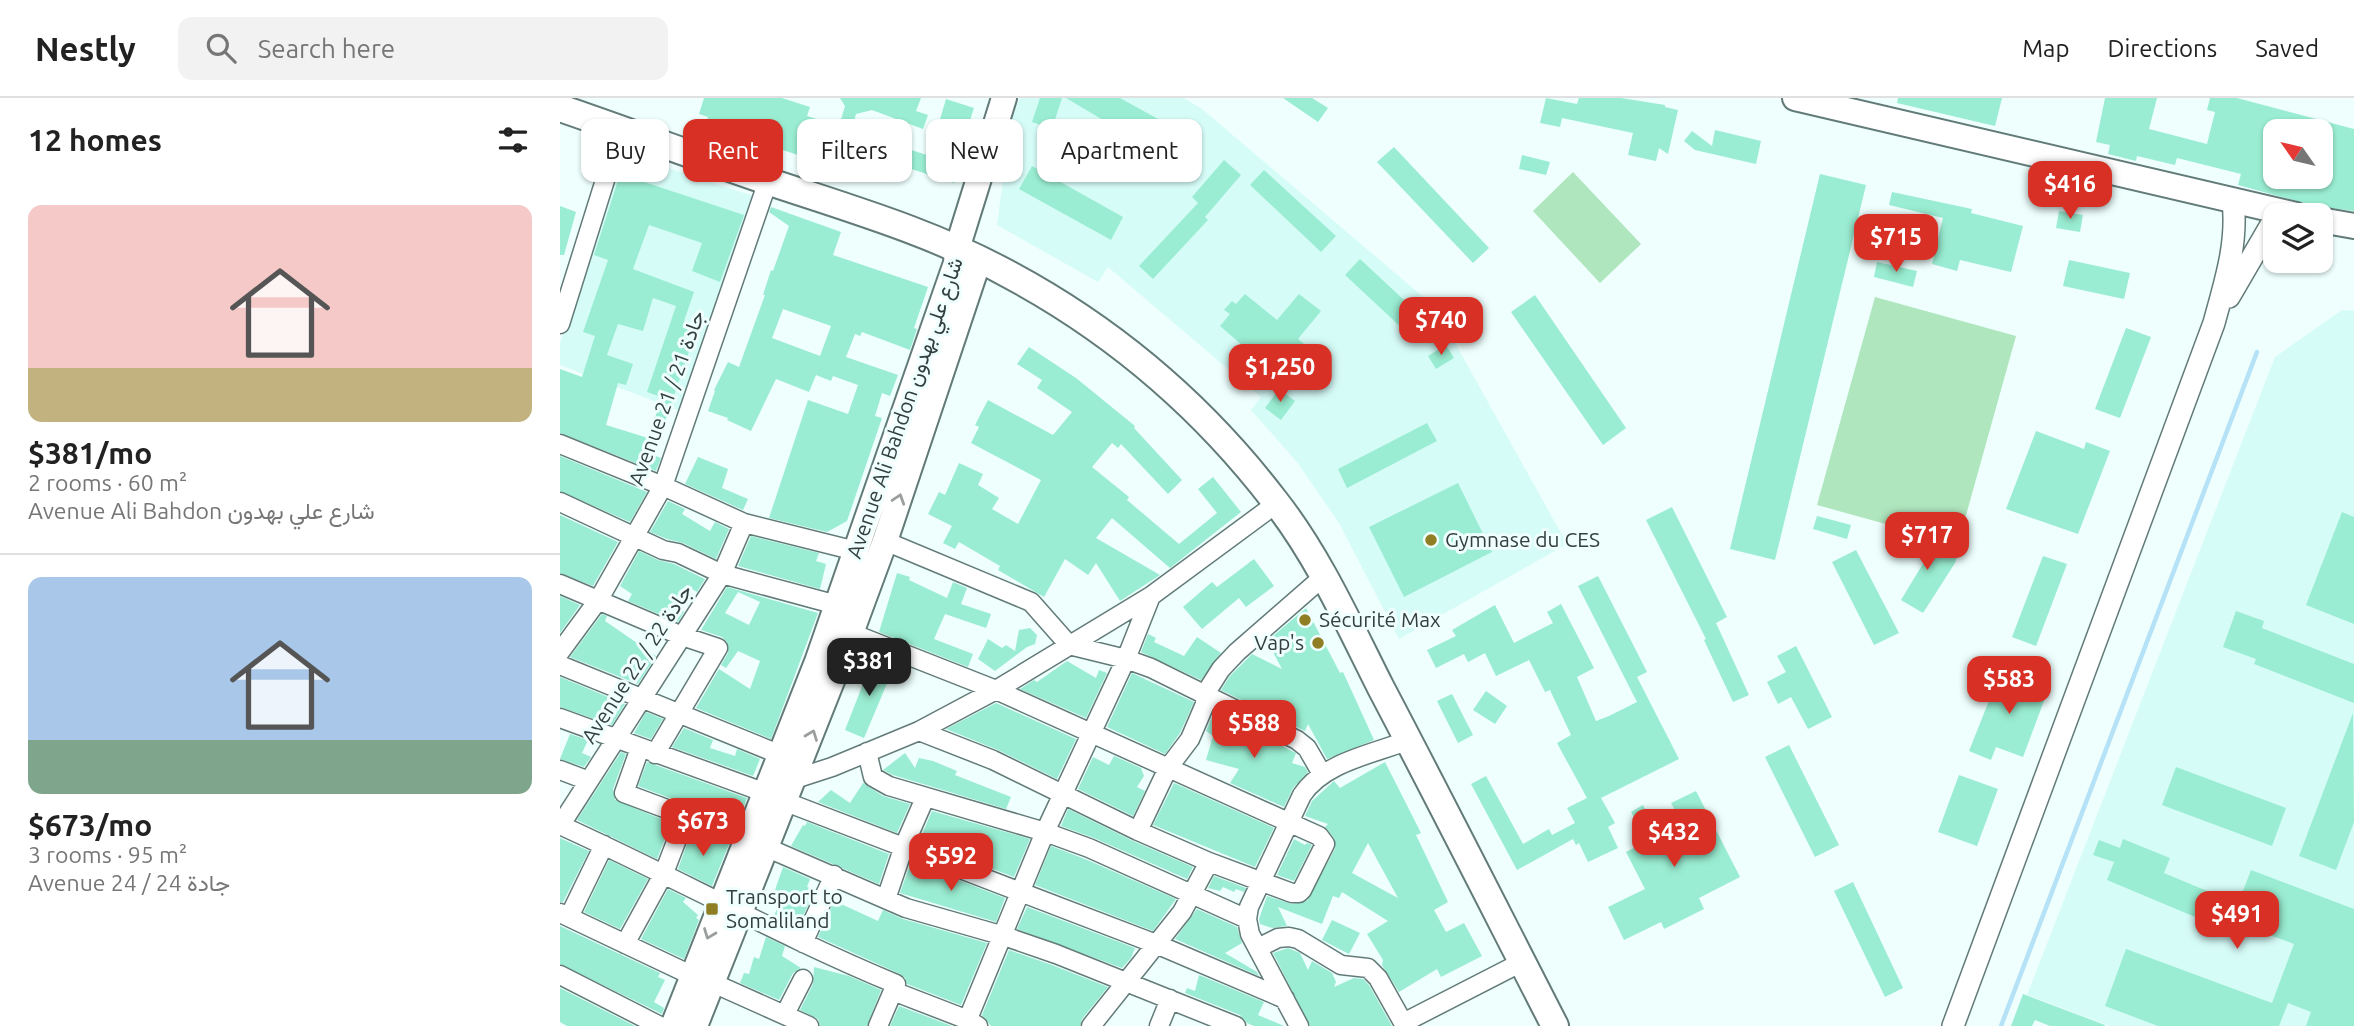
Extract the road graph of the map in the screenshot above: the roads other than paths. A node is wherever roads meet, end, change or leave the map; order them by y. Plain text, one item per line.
1 (1004, 98) edge
2 (1795, 98) edge
3 (560, 108) edge
4 (582, 119) edge
5 (560, 124) edge
6 (581, 129) edge
7 (669, 155) edge
8 (603, 182) edge
9 (766, 188) junction
10 (2233, 201) junction
11 (2263, 210) edge
12 (2333, 222) edge
13 (2354, 226) edge
14 (2263, 244) edge
15 (963, 261) junction
16 (565, 294) edge
17 (2214, 323) junction
18 (560, 324) edge
19 (560, 444) edge
20 (663, 486) junction
21 (560, 502) edge
22 (1272, 507) junction
23 (744, 523) junction
24 (634, 537) junction
25 (885, 541) junction
26 (856, 551) junction
27 (722, 574) junction
28 (1319, 581) junction
29 (560, 584) edge
30 (1151, 596) junction
31 (599, 600) junction
32 (837, 605) junction
33 (851, 632) junction
34 (682, 636) junction
35 (1069, 645) junction
36 (560, 652) edge
37 (1126, 659) junction
38 (560, 665) edge
39 (996, 690) junction
40 (1205, 694) junction
41 (643, 698) junction
42 (681, 713) junction
43 (560, 718) edge
44 (919, 731) junction
45 (1091, 735) junction
46 (616, 739) junction
47 (1403, 742) junction
48 (647, 751) junction
49 (867, 752) junction
50 (781, 755) junction
51 (1168, 768) junction
52 (560, 770) edge
53 (1322, 774) junction
54 (795, 779) junction
55 (589, 780) junction
56 (1063, 794) junction
57 (776, 797) junction
58 (925, 797) junction
59 (686, 816) junction
60 (1289, 823) junction
61 (560, 825) edge
62 (1138, 831) junction
63 (1045, 832) junction
64 (757, 843) junction
65 (604, 845) junction
66 (904, 846) junction
67 (1209, 862) junction
68 (664, 873) junction
69 (834, 875) junction
70 (1260, 882) junction
71 (1021, 892) junction
72 (1192, 896) junction
73 (886, 899) junction
74 (731, 908) junction
75 (565, 915) edge
76 (1247, 919) junction
77 (1003, 936) junction
78 (803, 943) junction
79 (625, 944) junction
80 (1156, 944) junction
81 (1258, 947) junction
82 (1516, 965) junction
83 (560, 975) edge
84 (703, 979) junction
85 (803, 979) dead end
86 (1126, 982) junction
87 (893, 991) junction
88 (1170, 999) junction
89 (1287, 1002) junction
90 (785, 1014) junction
91 (970, 1024) edge
92 (1404, 1025) edge
93 (660, 1026) edge
94 (673, 1026) edge
95 (695, 1026) edge
96 (809, 1026) edge
97 (878, 1026) edge
98 (1091, 1026) edge
99 (1159, 1026) edge
100 (1236, 1026) edge
101 (1280, 1026) edge
102 (1299, 1026) edge
103 (1540, 1026) edge
104 (1555, 1026) edge
105 (1952, 1026) edge

1 - 15 main road
2 - 10 main road
3 - 4 main road
5 - 6 main road
7 - 9 main road
8 - 16 street
9 - 15 main road
9 - 20 street, Avenue 21 / جادة 21
10 - 11 main road
10 - 17 street
12 - 13 main road
14 - 17 street
15 - 22 main road
25 -> 15 main road, Avenue Ali Bahdon شارع علي بهدون
15 - 26 main road, Avenue Ali Bahdon شارع علي بهدون
16 - 18 street
17 - 105 street
19 - 20 street
20 - 23 street
20 - 24 street, Avenue 21 / جادة 21
21 - 24 street
22 - 28 main road
22 - 30 street
23 - 26 street
23 - 27 street, Avenue 22 / جادة 22
24 - 27 street
24 - 31 street, Avenue 21 / جادة 21
25 - 33 main road, Avenue Ali Bahdon شارع علي بهدون
25 - 35 street
26 - 32 main road, Avenue Ali Bahdon شارع علي بهدون
27 - 32 street
27 - 34 street, Avenue 22 / جادة 22
28 - 40 street
28 - 47 main road
29 - 31 street
30 - 35 street
30 - 37 street
31 - 34 street
31 - 36 street, Avenue 21 / جادة 21
32 - 50 main road, Avenue Ali Bahdon شارع علي بهدون
33 - 39 street
54 -> 33 main road, Avenue Ali Bahdon شارع علي بهدون
34 - 41 street, Avenue 22 / جادة 22
34 - 42 street
35 - 37 street
35 - 39 street
37 - 40 street
37 - 45 street
38 - 41 street
39 - 44 street
39 - 45 street
40 - 51 street
40 - 53 street
41 - 42 street
41 - 46 street, Avenue 22 / جادة 22
42 - 48 street
42 - 50 street
43 - 46 street
44 - 49 street
44 - 56 street
45 - 51 street
45 - 56 street
46 - 48 street
46 - 55 street, Avenue 22 / جادة 22
47 - 53 street
47 - 82 main road
48 - 57 street
48 - 59 street
49 - 54 street
49 - 58 street
50 - 57 main road, Avenue Ali Bahdon شارع علي بهدون
51 - 60 street
51 - 62 street
52 - 55 street
53 - 60 street
54 - 57 main road, Avenue Ali Bahdon شارع علي بهدون
55 - 61 street, Avenue 22 / جادة 22
56 - 62 street
56 - 63 street
57 - 64 main road, Avenue Ali Bahdon شارع علي بهدون
57 - 66 street
58 - 63 street
58 - 66 street
59 - 64 street
59 - 68 street
60 - 70 street
60 - 70 street
61 - 65 street
62 - 67 street
63 - 71 street
63 - 72 street
64 - 69 street
64 - 74 main road, Avenue Ali Bahdon شارع علي بهدون
65 - 68 street
65 - 75 street
66 - 71 street
66 - 73 street
67 - 70 street
67 - 72 street
68 - 74 street
68 - 79 street
69 - 73 street
69 - 78 street
70 - 76 street
71 - 77 street
71 - 80 street
72 - 76 street
72 - 80 street
73 - 77 street
74 - 78 street
74 - 84 main road, Avenue Ali Bahdon شارع علي بهدون
75 - 79 street
76 - 81 street
77 - 86 street
77 - 91 street
78 - 87 street
79 - 84 street
80 - 86 street
80 - 89 street
81 - 89 street
81 - 92 street
82 - 92 street
82 - 103 main road
82 - 104 main road
83 - 93 street
84 - 90 street
84 - 94 main road, Avenue Ali Bahdon شارع علي بهدون
84 - 95 main road, Avenue Ali Bahdon شارع علي بهدون
85 - 90 street
86 - 88 street
86 - 98 street
87 - 91 street
87 - 97 street
88 - 99 street
88 - 100 street
89 - 101 street
89 - 102 street
90 - 96 street

